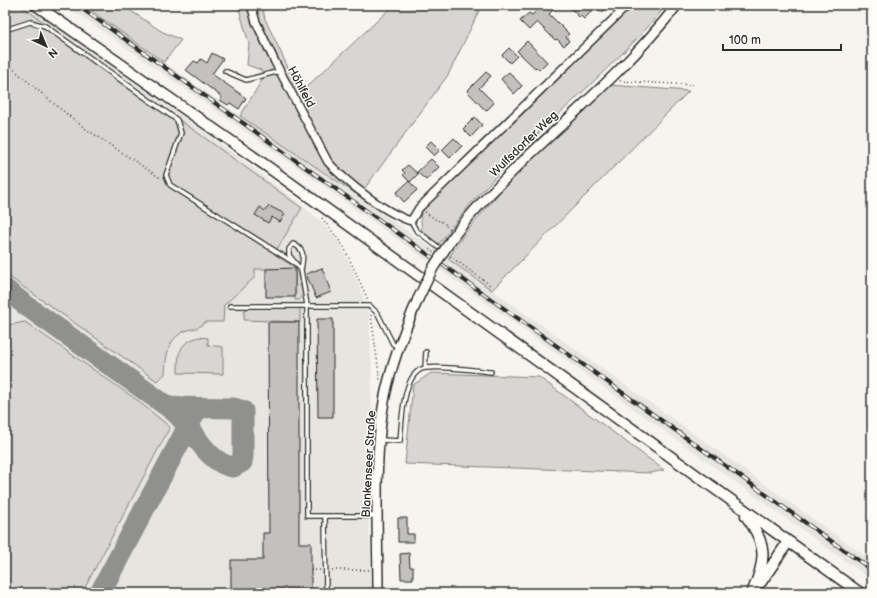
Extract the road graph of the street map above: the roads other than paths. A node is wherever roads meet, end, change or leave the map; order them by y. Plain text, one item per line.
1 (36, 5) edge
2 (252, 5) edge
3 (628, 5) edge
4 (677, 5) edge
5 (5, 30) edge
6 (225, 71) dead end
7 (280, 71) junction
8 (411, 221) junction
9 (447, 254) road end
10 (296, 264) junction
11 (301, 270) junction
12 (307, 305) junction
13 (230, 306) dead end
14 (410, 316) joint
15 (398, 347) junction
16 (426, 352) dead end
17 (425, 368) junction
18 (490, 372) dead end
19 (380, 440) junction
20 (738, 507) junction
21 (325, 516) junction
22 (378, 516) junction
23 (788, 542) junction
24 (326, 593) edge
25 (378, 593) edge
26 (752, 593) edge
27 (860, 593) edge

1 - 20 main road
2 - 7 street, Höhlfeld
3 - 8 street
4 - 14 street, Wulfsdorfer Weg, bridge
5 - 10 lane
6 - 7 lane
7 - 8 street, Höhlfeld
8 - 9 lane
10 - 11 lane
10 - 11 lane
11 - 12 lane
12 - 13 lane
12 - 15 lane
12 - 21 lane
14 - 15 street, Blankenseer Straße
15 - 19 street, Blankenseer Straße
16 - 17 lane
17 - 18 lane
17 - 19 lane
19 - 22 street, Blankenseer Straße
20 - 23 main road
20 - 26 main road
21 - 22 lane
21 - 24 lane
22 - 25 street, Blankenseer Straße
23 - 26 main road
23 - 27 main road

